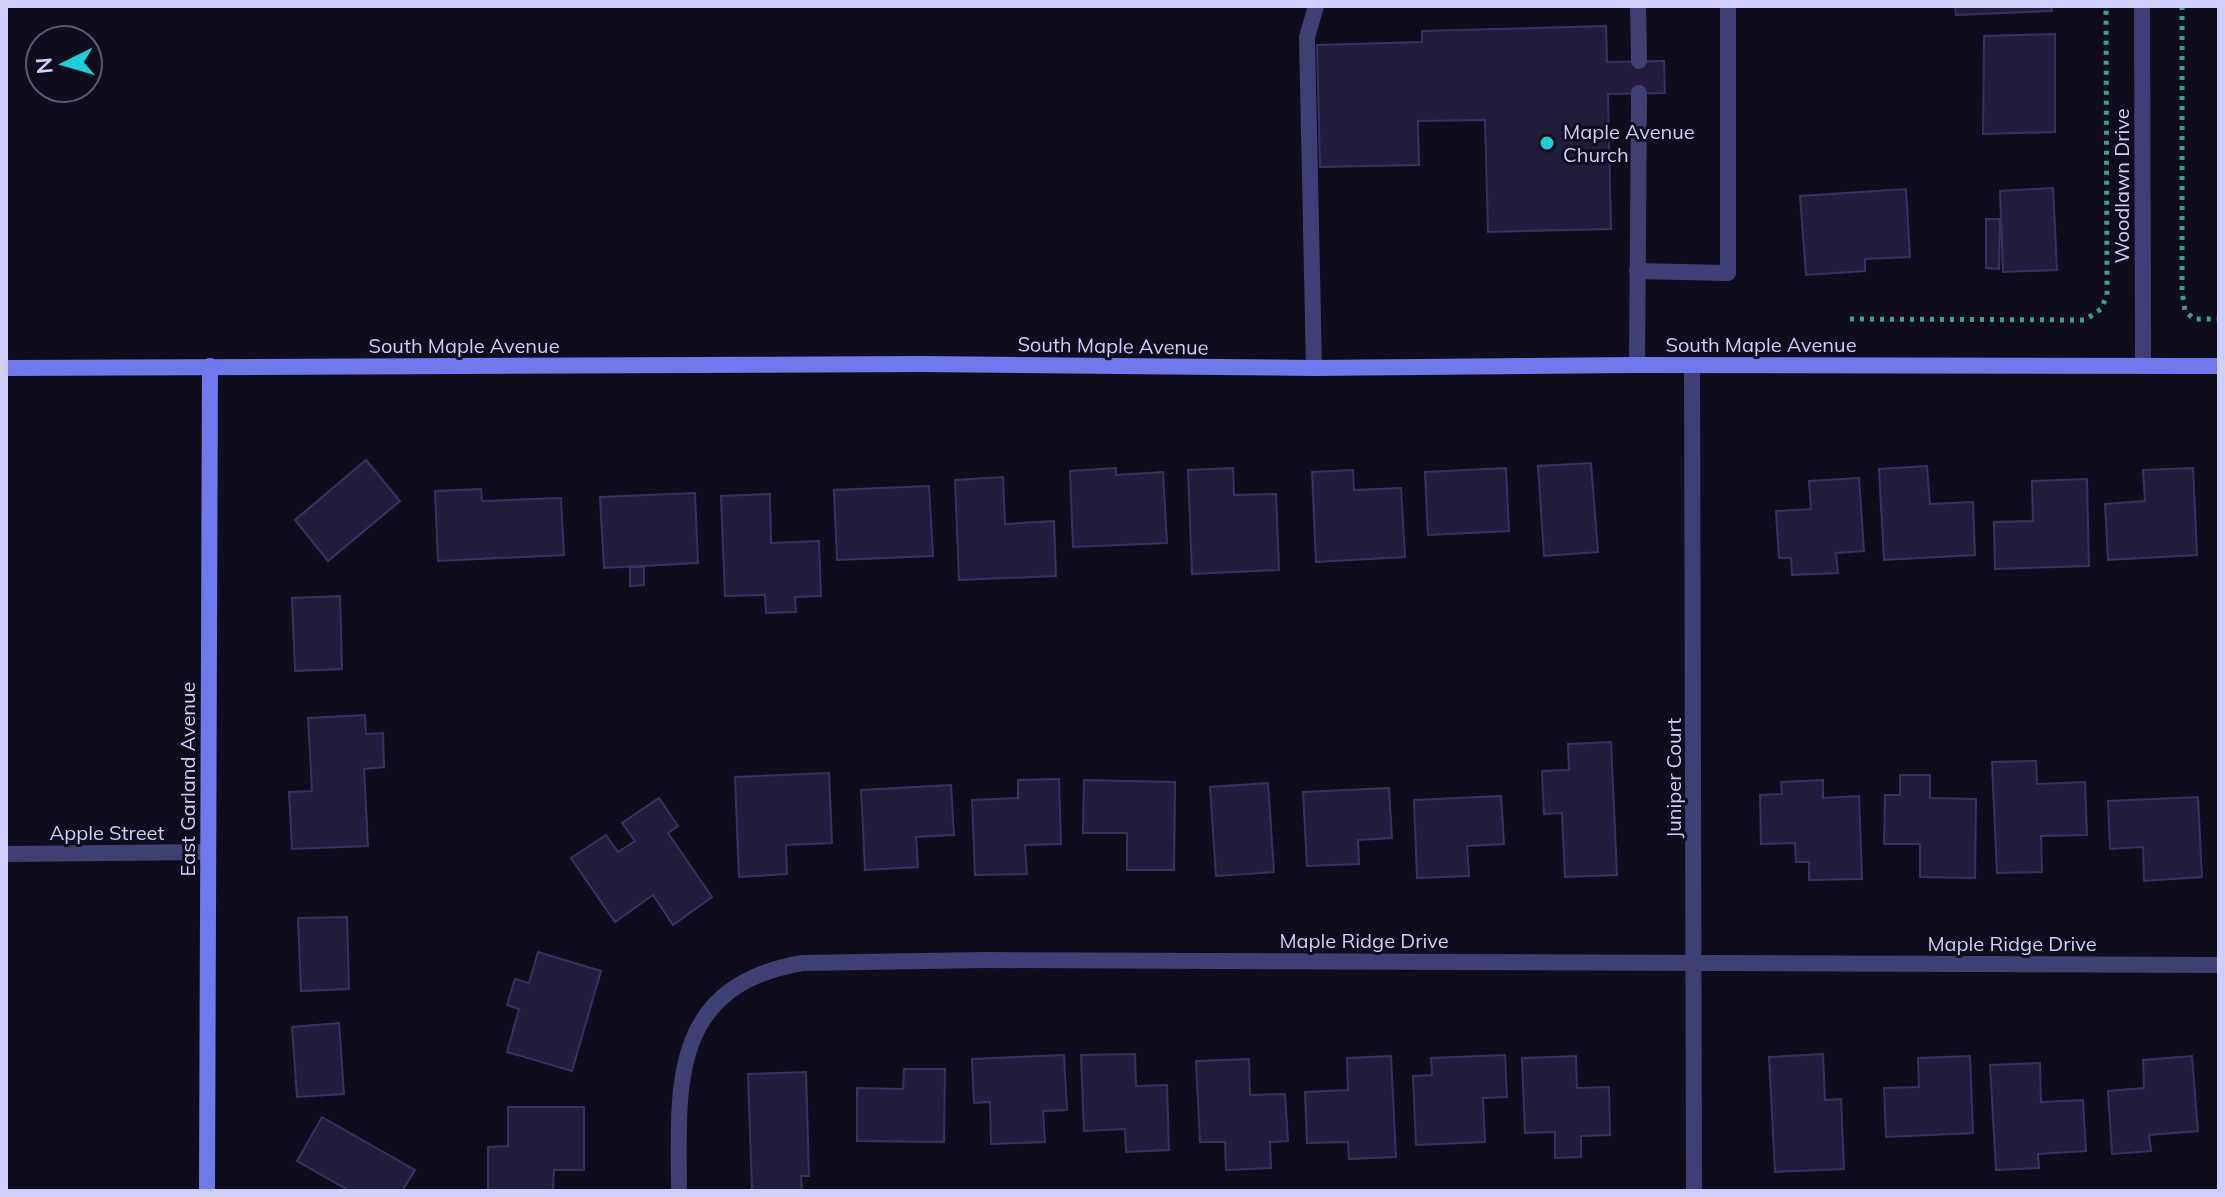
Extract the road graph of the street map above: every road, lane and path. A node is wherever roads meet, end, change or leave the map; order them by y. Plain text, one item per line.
1 (1316, 6) edge
2 (1638, 6) edge
3 (1728, 6) edge
4 (2106, 6) edge
5 (2142, 6) edge
6 (2182, 6) edge
7 (1639, 61) dead end
8 (1639, 93) dead end
9 (1637, 271) junction
10 (1850, 319) dead end
11 (2219, 319) edge
12 (1637, 365) junction
13 (1692, 365) junction
14 (210, 366) junction
15 (2143, 366) junction
16 (2219, 366) edge
17 (6, 368) edge
18 (1314, 368) junction
19 (208, 852) junction
20 (6, 854) edge
21 (1695, 962) junction
22 (2219, 965) edge
23 (207, 1191) edge
24 (679, 1191) edge
25 (1694, 1191) edge

1 - 18 street
2 - 7 street
3 - 9 street
4 - 10 path
5 - 15 street, Woodlawn Drive
6 - 11 path
8 - 9 street
9 - 12 street
12 - 13 main road, South Maple Avenue
12 - 18 main road, South Maple Avenue
13 - 15 main road, South Maple Avenue
13 - 21 street, Juniper Court
14 - 17 main road, South Maple Avenue
14 - 18 main road, South Maple Avenue
14 - 19 main road, East Garland Avenue
15 - 16 main road, South Maple Avenue
19 - 20 street, Apple Street
19 - 23 main road, East Garland Avenue
21 - 22 street, Maple Ridge Drive
21 - 24 street, Maple Ridge Drive
21 - 25 street, Juniper Court

